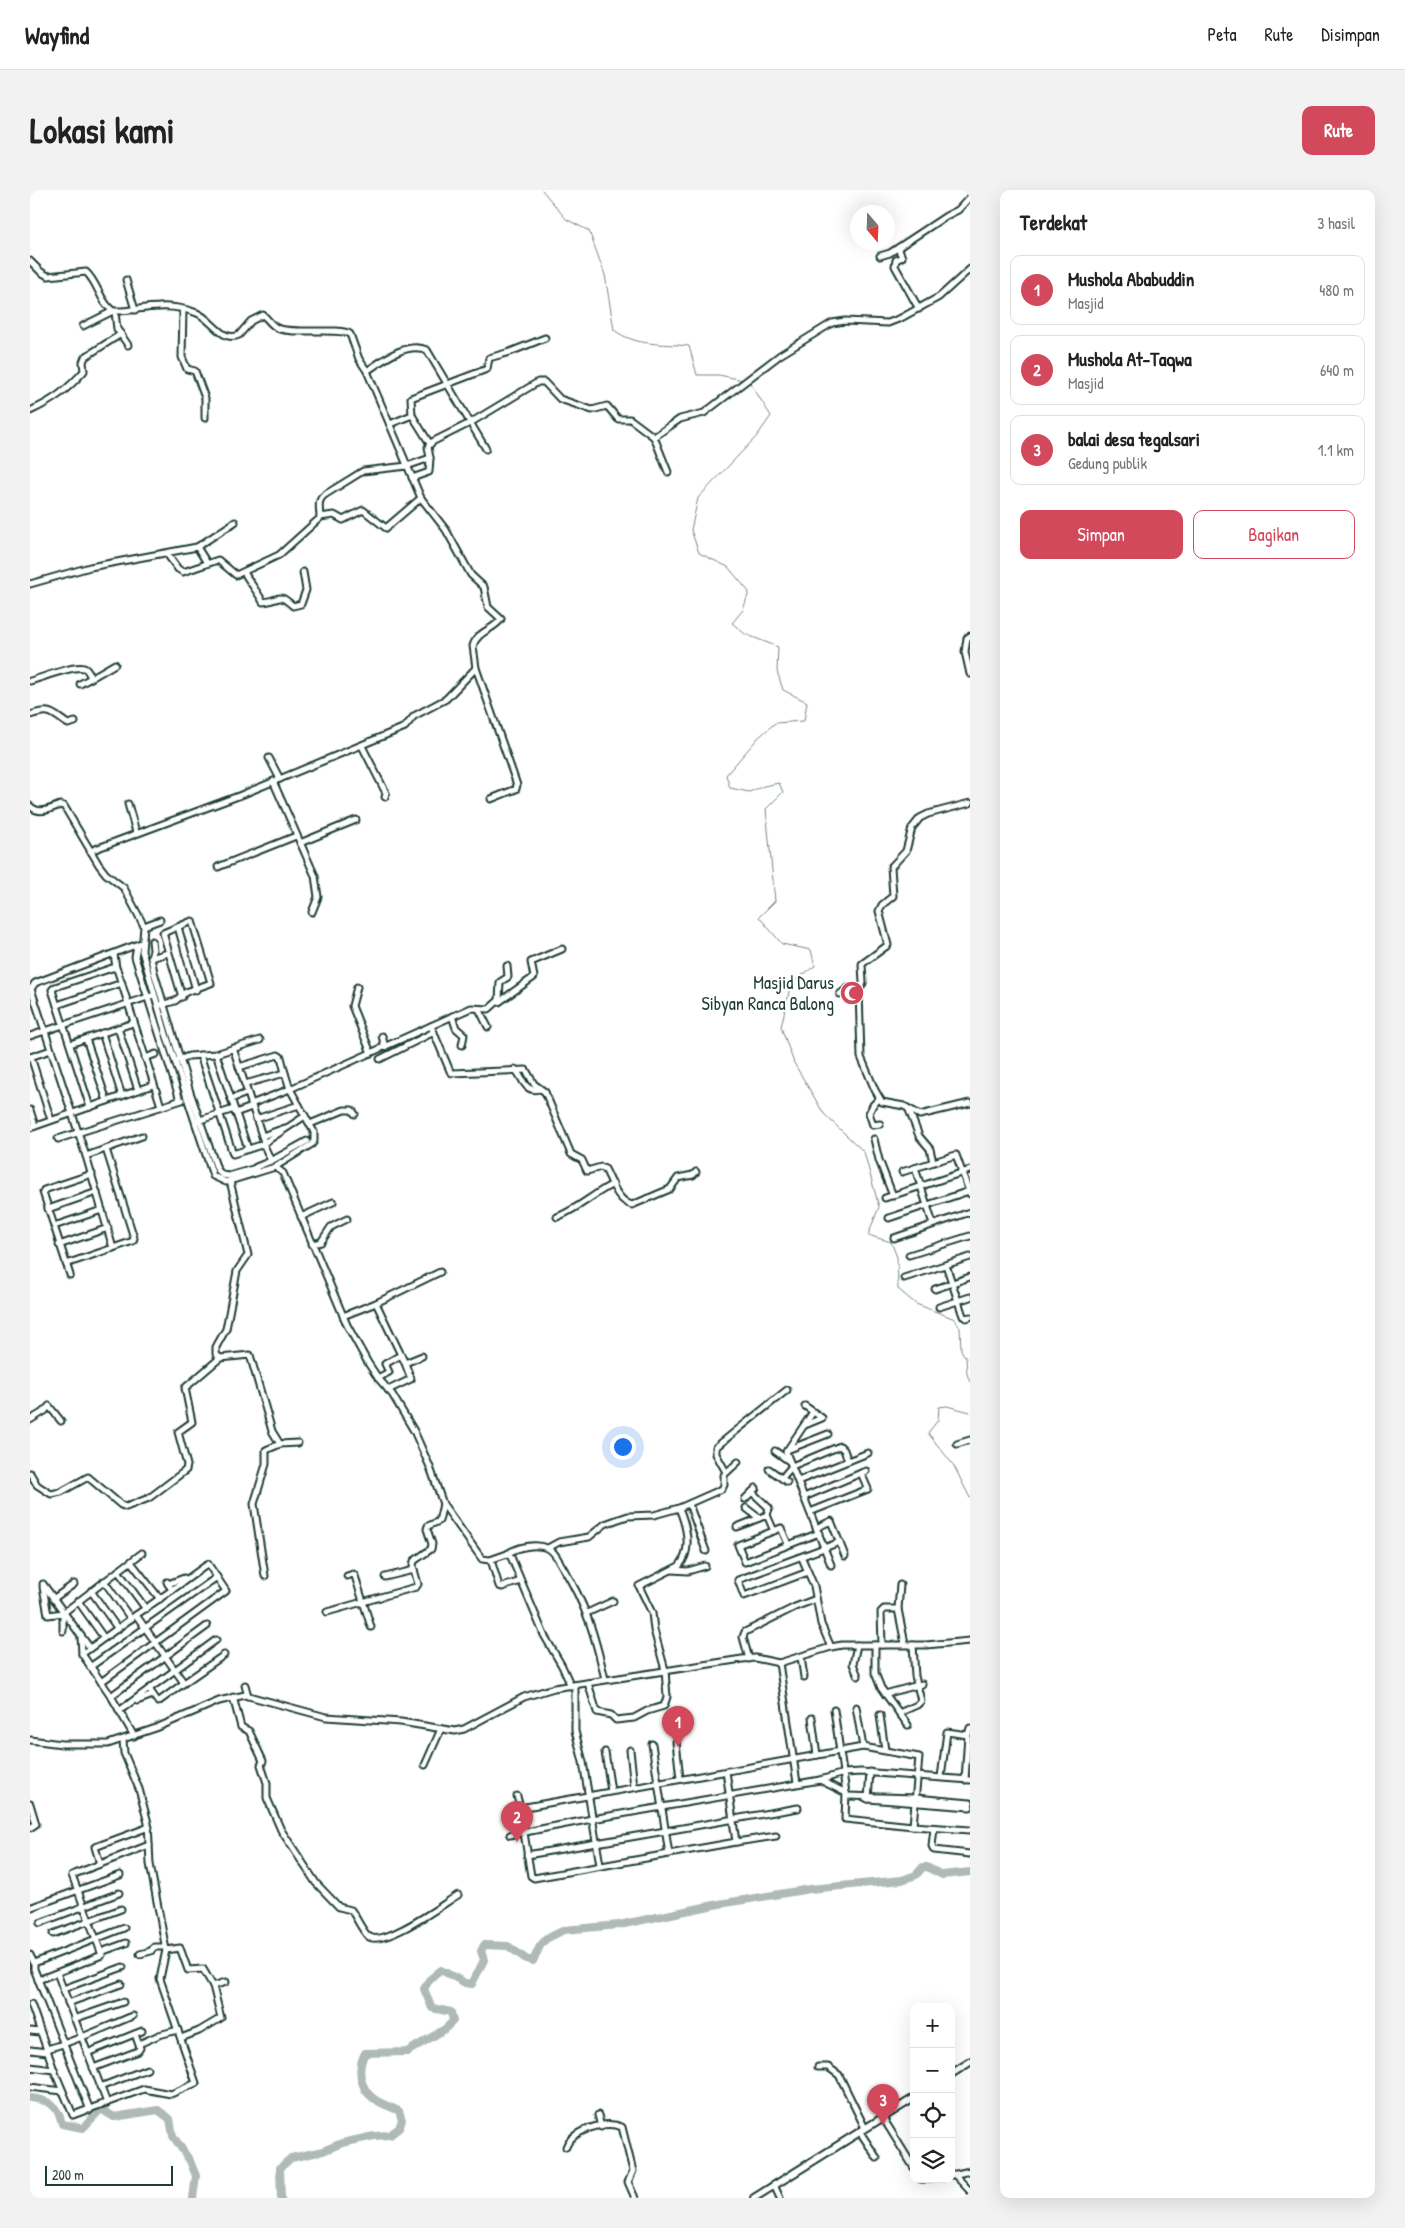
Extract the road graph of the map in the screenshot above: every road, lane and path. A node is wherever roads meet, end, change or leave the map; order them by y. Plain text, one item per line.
1 (970, 197) edge
2 (898, 248) junction
3 (880, 256) dead end
4 (30, 261) edge
5 (970, 269) edge
6 (126, 280) dead end
7 (919, 309) junction
8 (134, 310) junction
9 (183, 310) junction
10 (114, 311) junction
11 (83, 326) dead end
12 (121, 334) junction
13 (545, 338) dead end
14 (128, 345) dead end
15 (367, 371) junction
16 (447, 384) junction
17 (30, 411) edge
18 (412, 415) junction
19 (205, 418) dead end
20 (470, 423) junction
21 (390, 424) junction
22 (654, 437) junction
23 (430, 444) junction
24 (486, 449) dead end
25 (430, 458) junction
26 (407, 466) junction
27 (668, 472) dead end
28 (412, 478) junction
29 (421, 498) junction
30 (320, 518) junction
31 (235, 522) dead end
32 (197, 547) junction
33 (167, 554) junction
34 (207, 562) junction
35 (244, 572) junction
36 (303, 572) dead end
37 (30, 584) edge
38 (970, 636) edge
39 (115, 664) dead end
40 (476, 668) junction
41 (970, 674) edge
42 (91, 678) junction
43 (30, 682) edge
44 (80, 684) dead end
45 (30, 715) edge
46 (75, 722) dead end
47 (362, 746) junction
48 (269, 758) dead end
49 (280, 779) junction
50 (273, 781) junction
51 (385, 797) dead end
52 (491, 799) dead end
53 (970, 803) edge
54 (128, 804) dead end
55 (30, 806) edge
56 (356, 820) dead end
57 (136, 832) junction
58 (296, 836) junction
59 (300, 843) junction
60 (90, 851) junction
61 (218, 867) dead end
62 (312, 912) dead end
63 (160, 920) dead end
64 (144, 926) junction
65 (178, 927) junction
66 (152, 941) dead end
67 (139, 944) junction
68 (562, 949) dead end
69 (168, 953) junction
70 (114, 954) junction
71 (151, 958) junction
72 (507, 966) dead end
73 (116, 968) junction
74 (122, 983) junction
75 (357, 987) dead end
76 (860, 989) junction
77 (196, 990) junction
78 (154, 992) junction
79 (840, 994) dead end
80 (182, 997) junction
81 (128, 1004) junction
82 (497, 1004) junction
83 (57, 1005) junction
84 (161, 1005) junction
85 (479, 1009) junction
86 (452, 1016) junction
87 (133, 1023) junction
88 (64, 1025) junction
89 (488, 1027) dead end
90 (118, 1028) junction
91 (433, 1029) junction
92 (45, 1031) junction
93 (102, 1034) junction
94 (30, 1036) edge
95 (382, 1036) dead end
96 (86, 1038) junction
97 (260, 1040) dead end
98 (70, 1044) junction
99 (462, 1044) dead end
100 (385, 1047) junction
101 (233, 1048) junction
102 (51, 1050) junction
103 (371, 1053) junction
104 (156, 1054) dead end
105 (216, 1054) junction
106 (200, 1055) junction
107 (30, 1057) edge
108 (145, 1058) junction
109 (167, 1058) junction
110 (176, 1059) junction
111 (380, 1059) dead end
112 (239, 1066) junction
113 (515, 1069) junction
114 (285, 1073) junction
115 (245, 1084) junction
116 (153, 1085) junction
117 (290, 1089) junction
118 (540, 1089) junction
119 (138, 1090) junction
120 (247, 1093) junction
121 (187, 1094) junction
122 (122, 1096) junction
123 (231, 1099) junction
124 (879, 1099) junction
125 (180, 1100) junction
126 (107, 1101) junction
127 (970, 1103) edge
128 (251, 1105) junction
129 (298, 1105) junction
130 (160, 1106) junction
131 (90, 1107) junction
132 (30, 1110) edge
133 (909, 1110) junction
134 (235, 1111) junction
135 (71, 1114) junction
136 (219, 1114) junction
137 (355, 1114) dead end
138 (305, 1116) junction
139 (256, 1119) junction
140 (51, 1120) junction
141 (197, 1121) junction
142 (310, 1124) junction
143 (880, 1124) dead end
144 (289, 1126) junction
145 (33, 1127) edge
146 (78, 1133) junction
147 (142, 1136) dead end
148 (262, 1136) junction
149 (58, 1139) dead end
150 (874, 1139) dead end
151 (307, 1141) dead end
152 (264, 1143) junction
153 (106, 1149) junction
154 (248, 1149) junction
155 (86, 1156) junction
156 (271, 1161) junction
157 (933, 1162) junction
158 (274, 1167) junction
159 (914, 1168) junction
160 (256, 1170) junction
161 (970, 1170) edge
162 (696, 1172) dead end
163 (902, 1172) dead end
164 (963, 1172) junction
165 (92, 1174) junction
166 (230, 1181) junction
167 (613, 1184) junction
168 (920, 1187) junction
169 (97, 1192) junction
170 (969, 1193) edge
171 (894, 1196) junction
172 (885, 1198) dead end
173 (333, 1202) dead end
174 (926, 1206) junction
175 (48, 1209) junction
176 (102, 1210) junction
177 (970, 1212) edge
178 (301, 1217) junction
179 (557, 1217) dead end
180 (889, 1218) dead end
181 (347, 1219) dead end
182 (933, 1224) junction
183 (54, 1226) junction
184 (108, 1228) junction
185 (970, 1236) edge
186 (894, 1238) dead end
187 (59, 1244) junction
188 (312, 1244) junction
189 (113, 1248) junction
190 (909, 1255) dead end
191 (970, 1257) edge
192 (66, 1264) junction
193 (946, 1265) junction
194 (440, 1272) dead end
195 (70, 1275) dead end
196 (970, 1277) edge
197 (904, 1278) dead end
198 (952, 1283) junction
199 (935, 1289) dead end
200 (970, 1297) edge
201 (958, 1301) junction
202 (376, 1303) junction
203 (939, 1307) dead end
204 (343, 1316) junction
205 (970, 1317) edge
206 (401, 1355) junction
207 (422, 1356) dead end
208 (220, 1358) junction
209 (405, 1363) junction
210 (378, 1378) junction
211 (388, 1390) junction
212 (787, 1390) dead end
213 (805, 1406) dead end
214 (813, 1412) junction
215 (30, 1420) edge
216 (61, 1421) dead end
217 (804, 1426) junction
218 (800, 1432) junction
219 (828, 1434) dead end
220 (970, 1442) edge
221 (298, 1443) dead end
222 (804, 1443) junction
223 (280, 1444) junction
224 (957, 1444) dead end
225 (787, 1450) junction
226 (775, 1452) dead end
227 (868, 1453) dead end
228 (848, 1461) junction
229 (738, 1462) dead end
230 (791, 1464) junction
231 (769, 1469) dead end
232 (726, 1472) junction
233 (30, 1473) edge
234 (32, 1481) edge
235 (798, 1481) junction
236 (804, 1497) junction
237 (746, 1499) dead end
238 (443, 1504) junction
239 (688, 1504) junction
240 (679, 1508) junction
241 (746, 1508) dead end
242 (810, 1512) junction
243 (767, 1515) junction
244 (759, 1518) junction
245 (737, 1527) dead end
246 (817, 1530) junction
247 (774, 1531) junction
248 (840, 1542) junction
249 (788, 1544) junction
250 (548, 1548) junction
251 (825, 1548) junction
252 (706, 1551) dead end
253 (142, 1553) dead end
254 (507, 1554) junction
255 (845, 1556) dead end
256 (802, 1558) junction
257 (491, 1560) junction
258 (131, 1562) junction
259 (832, 1565) dead end
260 (705, 1566) dead end
261 (414, 1570) junction
262 (672, 1570) junction
263 (118, 1571) junction
264 (808, 1572) junction
265 (191, 1575) junction
266 (265, 1576) dead end
267 (347, 1576) dead end
268 (217, 1577) junction
269 (385, 1578) dead end
270 (104, 1581) junction
271 (521, 1581) junction
272 (74, 1584) dead end
273 (900, 1585) dead end
274 (172, 1590) junction
275 (91, 1591) junction
276 (52, 1599) junction
277 (160, 1599) junction
278 (816, 1599) junction
279 (78, 1601) junction
280 (614, 1602) dead end
281 (363, 1603) junction
282 (146, 1609) junction
283 (898, 1609) junction
284 (327, 1612) dead end
285 (63, 1613) junction
286 (587, 1614) junction
287 (136, 1615) junction
288 (131, 1619) junction
289 (207, 1626) dead end
290 (371, 1627) dead end
291 (145, 1628) junction
292 (118, 1629) junction
293 (63, 1631) dead end
294 (80, 1637) junction
295 (104, 1638) junction
296 (216, 1640) dead end
297 (970, 1641) edge
298 (155, 1643) junction
299 (882, 1644) junction
300 (904, 1644) junction
301 (857, 1645) junction
302 (875, 1645) junction
303 (913, 1645) junction
304 (831, 1647) junction
305 (90, 1648) junction
306 (82, 1654) junction
307 (224, 1654) dead end
308 (165, 1657) junction
309 (801, 1657) junction
310 (749, 1659) junction
311 (779, 1663) junction
312 (90, 1667) junction
313 (175, 1670) junction
314 (665, 1670) junction
315 (858, 1676) dead end
316 (804, 1677) dead end
317 (605, 1679) junction
318 (101, 1682) junction
319 (184, 1683) junction
320 (588, 1683) junction
321 (245, 1685) dead end
322 (919, 1685) junction
323 (573, 1686) junction
324 (149, 1689) junction
325 (885, 1694) junction
326 (153, 1695) junction
327 (111, 1696) junction
328 (248, 1696) junction
329 (233, 1698) junction
330 (130, 1703) junction
331 (856, 1707) dead end
332 (834, 1710) dead end
333 (119, 1711) junction
334 (898, 1713) junction
335 (880, 1715) dead end
336 (812, 1718) dead end
337 (908, 1725) dead end
338 (970, 1728) edge
339 (441, 1729) junction
340 (968, 1735) junction
341 (134, 1736) junction
342 (30, 1740) edge
343 (122, 1740) junction
344 (676, 1742) dead end
345 (652, 1744) dead end
346 (863, 1747) junction
347 (630, 1750) dead end
348 (885, 1750) junction
349 (605, 1752) dead end
350 (840, 1752) junction
351 (817, 1755) junction
352 (793, 1759) junction
353 (425, 1765) dead end
354 (726, 1771) junction
355 (870, 1772) junction
356 (844, 1773) junction
357 (918, 1775) junction
358 (941, 1777) junction
359 (680, 1779) junction
360 (820, 1780) junction
361 (967, 1780) edge
362 (657, 1783) junction
363 (797, 1783) junction
364 (634, 1787) junction
365 (611, 1791) junction
366 (846, 1794) junction
367 (588, 1795) junction
368 (730, 1795) junction
369 (517, 1796) dead end
370 (867, 1797) junction
371 (916, 1800) junction
372 (30, 1804) edge
373 (970, 1804) edge
374 (661, 1807) junction
375 (970, 1807) edge
376 (520, 1808) junction
377 (798, 1808) dead end
378 (508, 1812) dead end
379 (734, 1818) junction
380 (592, 1819) junction
381 (913, 1826) junction
382 (148, 1827) junction
383 (30, 1828) edge
384 (934, 1828) junction
385 (970, 1830) edge
386 (664, 1831) junction
387 (523, 1832) junction
388 (510, 1835) dead end
389 (776, 1836) dead end
390 (596, 1842) junction
391 (736, 1842) junction
392 (150, 1845) junction
393 (669, 1854) junction
394 (970, 1854) edge
395 (527, 1855) junction
396 (100, 1864) junction
397 (600, 1865) junction
398 (120, 1875) dead end
399 (77, 1890) junction
400 (119, 1893) dead end
401 (458, 1895) dead end
402 (32, 1907) dead end
403 (83, 1907) junction
404 (121, 1909) dead end
405 (89, 1921) junction
406 (40, 1923) dead end
407 (124, 1928) dead end
408 (53, 1934) dead end
409 (96, 1939) junction
410 (126, 1943) dead end
411 (166, 1949) junction
412 (101, 1952) junction
413 (140, 1954) dead end
414 (30, 1955) edge
415 (34, 1963) junction
416 (123, 1967) dead end
417 (56, 1973) junction
418 (38, 1980) junction
419 (226, 1982) dead end
420 (121, 1984) dead end
421 (213, 1986) junction
422 (63, 1989) junction
423 (123, 2002) dead end
424 (68, 2003) junction
425 (31, 2004) edge
426 (133, 2016) dead end
427 (74, 2019) junction
428 (178, 2030) junction
429 (142, 2031) dead end
430 (30, 2032) edge
431 (40, 2032) junction
432 (135, 2034) junction
433 (81, 2036) junction
434 (181, 2038) junction
435 (139, 2044) junction
436 (64, 2045) junction
437 (30, 2050) edge
438 (47, 2051) junction
439 (87, 2053) junction
440 (970, 2062) edge
441 (818, 2067) dead end
442 (30, 2068) edge
443 (93, 2068) junction
444 (147, 2069) dead end
445 (54, 2070) junction
446 (955, 2071) edge
447 (30, 2087) edge
448 (100, 2087) junction
449 (62, 2091) junction
450 (910, 2101) edge
451 (107, 2103) junction
452 (90, 2110) junction
453 (598, 2115) dead end
454 (883, 2118) junction
455 (601, 2126) junction
456 (863, 2130) junction
457 (566, 2147) dead end
458 (878, 2158) dead end
459 (910, 2162) edge
460 (970, 2171) edge
461 (955, 2174) edge
462 (955, 2176) edge
463 (774, 2185) junction
464 (970, 2191) edge
465 (635, 2198) edge
466 (754, 2198) edge
467 (780, 2198) edge

1 - 2 street
2 - 3 street
2 - 7 street
4 - 10 street
5 - 7 street
6 - 8 street
7 - 22 street
8 - 9 street
8 - 10 street
9 - 15 street
9 - 19 street
10 - 11 street
10 - 12 street
12 - 14 street
12 - 17 street
13 - 16 street
15 - 16 street
15 - 21 street
16 - 18 street
16 - 20 street
18 - 21 street
18 - 23 street
20 - 22 street
20 - 23 street
20 - 24 street
21 - 26 street
22 - 27 street
23 - 25 street
25 - 26 street
25 - 28 street
26 - 28 street
26 - 30 street
28 - 29 street
29 - 30 street
29 - 40 street
30 - 35 street
31 - 32 street
32 - 33 street
32 - 34 street
33 - 34 street
33 - 37 street
34 - 35 street
35 - 36 street
38 - 41 street
39 - 42 street
40 - 47 street
40 - 52 street
42 - 43 street
42 - 44 street
45 - 46 street
47 - 49 street
47 - 51 street
48 - 49 street
49 - 50 street
50 - 57 street
50 - 58 street
53 - 76 street
54 - 57 street
55 - 60 street
56 - 59 street
57 - 60 street
58 - 59 street
58 - 61 street
59 - 62 street
60 - 64 street
63 - 64 street
64 - 67 street
65 - 69 street
65 - 77 street
65 - 77 street
66 - 71 street
67 - 70 street
67 - 78 street
68 - 82 street
69 - 71 street
69 - 80 street
70 - 73 street
70 - 92 street
71 - 78 street
72 - 82 street
73 - 74 street
73 - 83 street
74 - 81 street
74 - 83 street
75 - 103 street
76 - 79 street
76 - 124 street
77 - 80 street
78 - 81 street
78 - 84 street
78 - 109 street
80 - 84 street
81 - 87 street
81 - 88 street
82 - 85 street
83 - 88 street
84 - 110 street
85 - 86 street
85 - 89 street
86 - 91 street
86 - 99 street
87 - 90 street
87 - 108 street
88 - 92 street
88 - 98 street
90 - 93 street
90 - 119 street
91 - 100 street
91 - 111 street
91 - 113 street
92 - 94 street
92 - 102 street
93 - 96 street
93 - 122 street
95 - 100 street
96 - 98 street
96 - 126 street
97 - 101 street
98 - 131 street
100 - 103 street
101 - 105 street
101 - 112 street
102 - 107 street
102 - 135 street
103 - 117 street
104 - 108 street
105 - 106 street
105 - 123 street
106 - 110 street
106 - 136 street
107 - 140 street
108 - 116 street
109 - 110 street
109 - 125 street
110 - 121 street
112 - 114 street
112 - 115 street
113 - 118 street
113 - 118 street
114 - 115 street
114 - 117 street
115 - 120 street
116 - 119 street
116 - 130 street
117 - 128 street
117 - 129 street
118 - 167 street
119 - 122 street
120 - 123 street
120 - 128 street
121 - 125 street
121 - 141 street
122 - 126 street
123 - 134 street
124 - 133 street
124 - 143 street
125 - 130 street
126 - 131 street
127 - 133 street
128 - 134 street
128 - 139 street
129 - 138 street
129 - 139 street
130 - 146 street
131 - 135 street
132 - 145 street
133 - 157 street
134 - 136 street
134 - 154 street
135 - 140 street
135 - 146 street
136 - 141 street
136 - 154 street
137 - 142 street
138 - 142 street
138 - 144 street
139 - 148 street
140 - 145 street
141 - 160 street
141 - 166 street
142 - 158 street
144 - 148 street
144 - 152 street
146 - 149 street
146 - 155 street
147 - 153 street
148 - 152 street
150 - 171 street
151 - 156 street
152 - 154 street
152 - 156 street
153 - 155 street
153 - 189 street
155 - 165 street
156 - 160 street
157 - 159 street
157 - 164 street
158 - 160 street
158 - 178 street
159 - 163 street
159 - 168 street
160 - 166 street
161 - 164 street
162 - 167 street
164 - 168 street
164 - 170 street
165 - 169 street
165 - 175 street
166 - 208 street
167 - 179 street
168 - 171 street
168 - 174 street
169 - 175 street
169 - 176 street
170 - 174 street
171 - 172 street
173 - 178 street
174 - 180 street
174 - 182 street
175 - 183 street
176 - 183 street
176 - 184 street
177 - 182 street
178 - 188 street
181 - 188 street
182 - 186 street
183 - 187 street
184 - 187 street
184 - 189 street
185 - 190 street
187 - 192 street
188 - 204 street
189 - 192 street
191 - 193 street
192 - 195 street
193 - 197 street
193 - 198 street
194 - 202 street
196 - 198 street
198 - 199 street
198 - 201 street
200 - 201 street
201 - 203 street
201 - 205 street
202 - 204 street
202 - 206 street
204 - 210 street
206 - 209 street
206 - 210 street
207 - 209 street
208 - 223 street
208 - 234 street
209 - 211 street
210 - 211 street
211 - 238 street
212 - 232 street
213 - 214 street
214 - 217 street
214 - 217 street
215 - 216 street
217 - 218 street
218 - 222 street
218 - 225 street
219 - 222 street
220 - 224 street
221 - 223 street
222 - 225 street
223 - 266 street
225 - 230 street
226 - 230 street
227 - 228 street
228 - 230 street
228 - 235 street
229 - 232 street
230 - 231 street
230 - 235 street
232 - 239 street
233 - 234 street
235 - 236 street
236 - 242 street
236 - 242 street
237 - 243 street
238 - 257 street
238 - 261 street
239 - 240 street
239 - 252 street
240 - 250 street
240 - 262 street
241 - 244 street
242 - 246 street
243 - 244 street
243 - 247 street
244 - 245 street
246 - 248 street
246 - 249 street
246 - 251 street
247 - 249 street
247 - 249 street
248 - 251 street
248 - 255 street
250 - 254 street
250 - 286 street
251 - 256 street
251 - 259 street
253 - 258 street
254 - 257 street
254 - 271 street
256 - 264 street
256 - 264 street
257 - 271 street
258 - 263 street
258 - 277 street
260 - 262 street
261 - 269 street
261 - 281 street
262 - 314 street
263 - 270 street
263 - 282 street
264 - 278 street
265 - 268 street
265 - 274 street
265 - 274 street
267 - 281 street
268 - 291 street
268 - 298 street
270 - 275 street
270 - 288 street
271 - 323 street
272 - 276 street
273 - 283 street
274 - 277 street
275 - 279 street
275 - 292 street
276 - 285 street
276 - 285 street
277 - 282 street
278 - 304 street
278 - 310 street
279 - 285 street
279 - 295 street
280 - 286 street
281 - 284 street
281 - 290 street
282 - 287 street
283 - 299 street
283 - 300 street
285 - 293 street
285 - 294 street
286 - 317 street
287 - 288 street
287 - 291 street
288 - 292 street
289 - 308 street
291 - 298 street
291 - 312 street
292 - 295 street
294 - 305 street
294 - 306 street
295 - 305 street
296 - 313 street
297 - 303 street
298 - 308 street
298 - 318 street
299 - 300 street
299 - 302 street
300 - 303 street
301 - 302 street
301 - 304 street
301 - 315 street
302 - 325 street
303 - 322 street
304 - 309 street
305 - 306 street
306 - 312 street
307 - 319 street
308 - 313 street
308 - 327 street
309 - 311 street
309 - 316 street
310 - 311 street
310 - 314 street
311 - 352 street
312 - 318 street
313 - 319 street
313 - 324 street
314 - 317 street
314 - 320 street
317 - 320 street
318 - 327 street
319 - 326 street
320 - 323 street
321 - 328 street
322 - 325 street
322 - 334 street
323 - 339 street
323 - 367 street
324 - 326 street
324 - 330 street
325 - 334 street
326 - 330 street
327 - 333 street
328 - 329 street
328 - 339 street
329 - 341 street
329 - 401 street
330 - 333 street
331 - 346 street
332 - 350 street
333 - 341 street
334 - 337 street
335 - 348 street
336 - 351 street
338 - 340 street
339 - 353 street
340 - 358 street
340 - 361 street
341 - 343 street
342 - 343 street
343 - 382 street
344 - 359 street
345 - 362 street
346 - 348 street
346 - 350 street
347 - 364 street
348 - 357 street
349 - 365 street
350 - 351 street
350 - 356 street
351 - 352 street
352 - 354 street
352 - 363 street
354 - 359 street
354 - 368 street
355 - 356 street
355 - 357 street
355 - 370 street
356 - 360 street
356 - 366 street
357 - 358 street
357 - 371 street
358 - 361 street
359 - 362 street
360 - 363 street
360 - 366 street
362 - 364 street
362 - 374 street
363 - 368 street
364 - 365 street
365 - 367 street
366 - 370 street
366 - 381 street
367 - 376 street
367 - 380 street
368 - 374 street
368 - 379 street
369 - 376 street
370 - 371 street
371 - 373 street
371 - 375 street
371 - 381 street
372 - 383 street
374 - 380 street
374 - 386 street
376 - 378 street
376 - 387 street
377 - 379 street
379 - 386 street
379 - 391 street
380 - 387 street
380 - 390 street
381 - 384 street
382 - 392 street
382 - 396 street
384 - 385 street
384 - 394 street
386 - 390 street
386 - 393 street
387 - 388 street
387 - 395 street
389 - 391 street
390 - 395 street
390 - 397 street
391 - 393 street
392 - 396 street
392 - 411 street
393 - 397 street
395 - 397 street
396 - 399 street
398 - 399 street
399 - 402 street
399 - 403 street
400 - 403 street
403 - 405 street
403 - 406 street
404 - 405 street
405 - 408 street
405 - 409 street
407 - 409 street
409 - 412 street
409 - 415 street
410 - 412 street
411 - 413 street
411 - 421 street
411 - 428 street
412 - 417 street
414 - 415 street
415 - 418 street
416 - 422 street
417 - 418 street
417 - 422 street
418 - 436 street
419 - 421 street
420 - 424 street
421 - 434 street
422 - 424 street
423 - 427 street
424 - 427 street
425 - 431 street
426 - 433 street
427 - 433 street
428 - 434 street
428 - 435 street
429 - 432 street
430 - 431 street
431 - 438 street
432 - 435 street
432 - 439 street
433 - 436 street
433 - 439 street
434 - 451 street
435 - 443 street
436 - 438 street
436 - 452 street
437 - 438 street
438 - 445 street
439 - 443 street
440 - 446 main road
441 - 456 street
442 - 445 street
443 - 448 street
444 - 448 street
445 - 449 street
447 - 449 street
448 - 451 street
449 - 452 street
450 - 454 main road
451 - 452 street
453 - 455 street
454 - 456 main road
454 - 459 street
455 - 457 street
455 - 465 street
456 - 458 street
456 - 463 main road
460 - 461 street
462 - 464 street
463 - 466 main road
463 - 467 street

